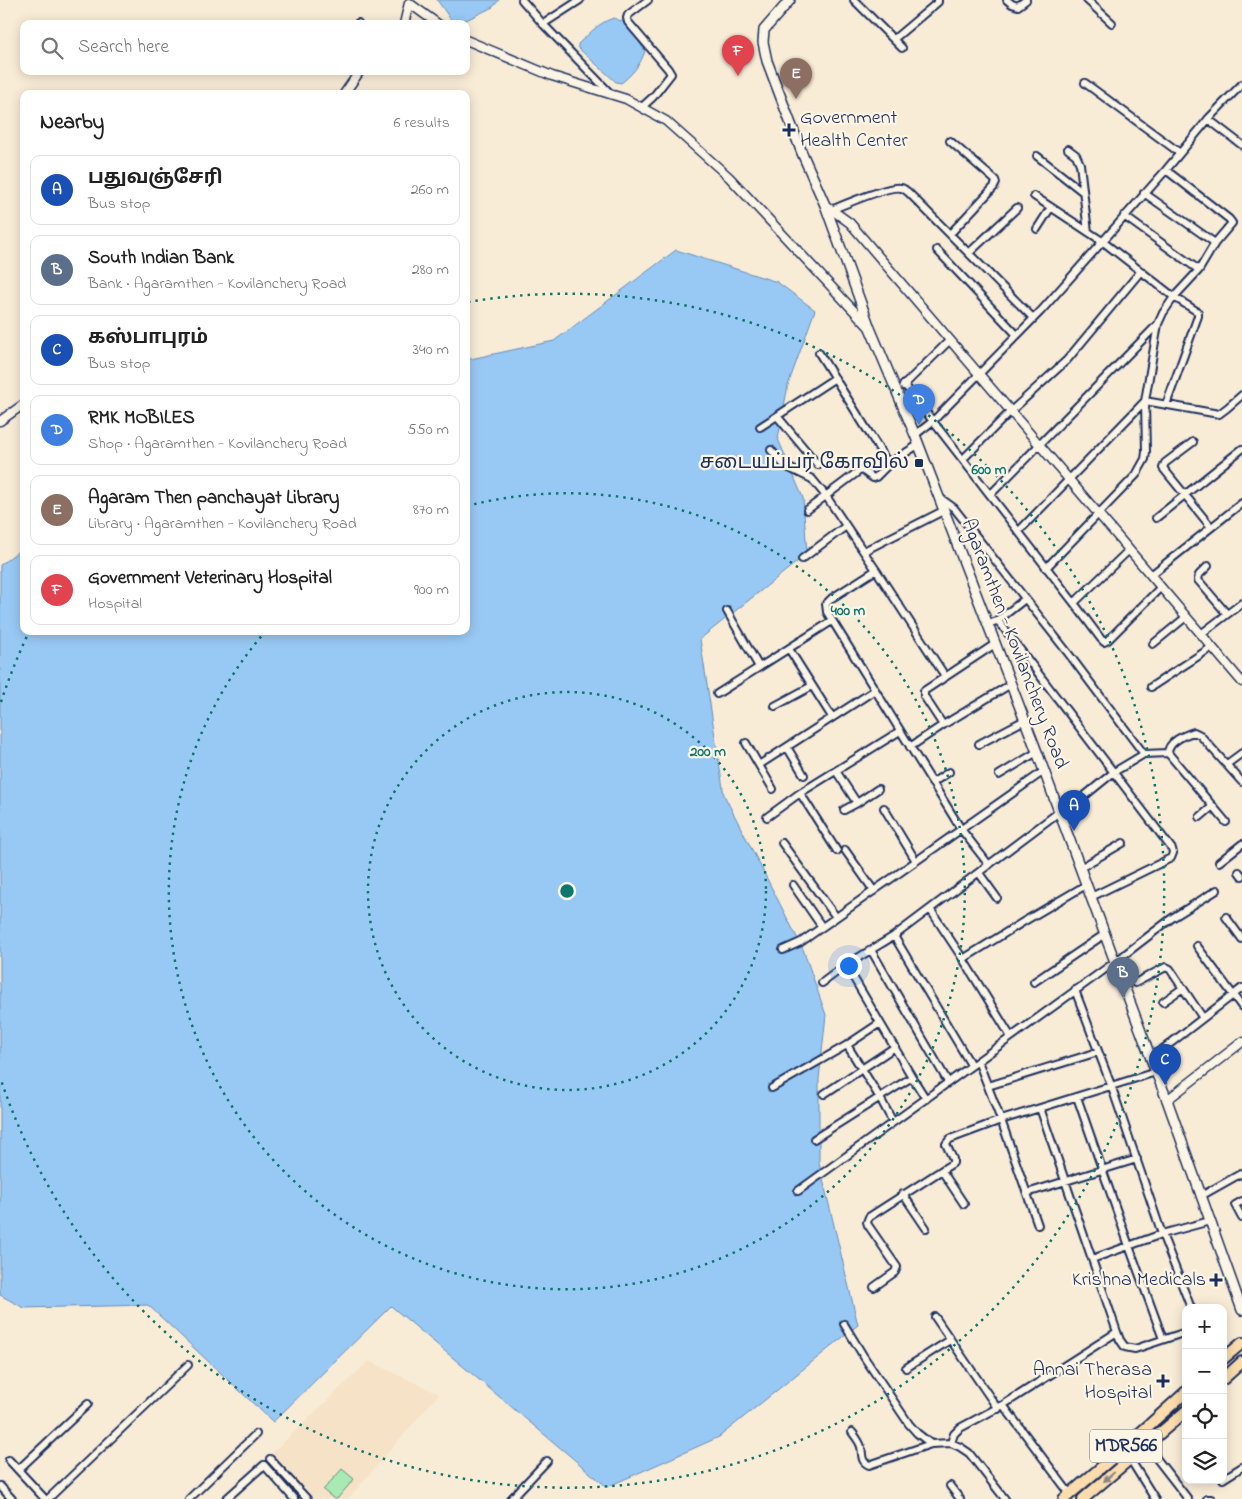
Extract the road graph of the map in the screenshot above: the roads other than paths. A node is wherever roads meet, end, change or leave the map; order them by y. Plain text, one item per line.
1 (522, 0) edge
2 (580, 0) edge
3 (648, 0) edge
4 (854, 0) edge
5 (938, 0) edge
6 (1007, 0) edge
7 (1026, 0) edge
8 (1087, 0) edge
9 (786, 1) edge
10 (409, 2) edge
11 (405, 20) edge
12 (433, 20) edge
13 (1112, 23) dead end
14 (543, 24) junction
15 (894, 39) junction
16 (470, 42) edge
17 (902, 48) dead end
18 (357, 75) edge
19 (1085, 83) dead end
20 (1242, 84) edge
21 (347, 90) edge
22 (610, 93) junction
23 (642, 107) junction
24 (1208, 119) junction
25 (950, 141) dead end
26 (1242, 145) edge
27 (1068, 149) dead end
28 (1180, 153) junction
29 (1038, 156) dead end
30 (1166, 170) junction
31 (1083, 192) junction
32 (1144, 193) junction
33 (1034, 196) dead end
34 (1051, 207) junction
35 (828, 208) junction
36 (1017, 208) dead end
37 (1124, 216) junction
38 (1037, 229) dead end
39 (1088, 232) junction
40 (950, 234) junction
41 (1102, 241) junction
42 (1215, 243) junction
43 (937, 250) dead end
44 (969, 253) junction
45 (1198, 270) junction
46 (1141, 271) junction
47 (1174, 297) junction
48 (1034, 318) junction
49 (1158, 324) junction
50 (870, 328) junction
51 (1017, 335) junction
52 (950, 340) junction
53 (820, 353) dead end
54 (979, 374) junction
55 (835, 378) junction
56 (904, 384) junction
57 (897, 392) junction
58 (1242, 395) edge
59 (1145, 401) junction
60 (1166, 405) junction
61 (20, 407) edge
62 (1011, 411) junction
63 (777, 416) junction
64 (0, 421) edge
65 (933, 421) junction
66 (760, 427) dead end
67 (915, 435) junction
68 (1193, 442) dead end
69 (918, 445) junction
70 (1039, 445) junction
71 (1242, 449) edge
72 (771, 450) dead end
73 (962, 458) junction
74 (891, 462) junction
75 (818, 465) dead end
76 (1069, 480) junction
77 (991, 494) junction
78 (1184, 495) junction
79 (826, 496) junction
80 (938, 497) junction
81 (1242, 502) edge
82 (808, 510) dead end
83 (943, 511) junction
84 (1098, 514) junction
85 (1156, 518) dead end
86 (846, 526) junction
87 (1211, 527) junction
88 (1019, 531) junction
89 (1129, 550) junction
90 (864, 551) junction
91 (802, 559) dead end
92 (1208, 566) dead end
93 (1046, 568) junction
94 (876, 570) junction
95 (1150, 575) junction
96 (1161, 587) junction
97 (1026, 599) junction
98 (1074, 603) junction
99 (1242, 603) edge
100 (727, 611) dead end
101 (1227, 614) junction
102 (1186, 617) junction
103 (832, 621) junction
104 (998, 621) junction
105 (987, 624) junction
106 (1201, 634) junction
107 (995, 644) junction
108 (1153, 644) dead end
109 (1212, 646) junction
110 (788, 649) junction
111 (759, 667) junction
112 (945, 676) junction
113 (1242, 682) edge
114 (1011, 684) junction
115 (812, 686) junction
116 (1151, 687) dead end
117 (875, 690) junction
118 (717, 694) dead end
119 (775, 706) dead end
120 (832, 717) junction
121 (1025, 720) junction
122 (943, 724) junction
123 (900, 731) junction
124 (746, 743) dead end
125 (979, 744) dead end
126 (787, 746) junction
127 (910, 747) junction
128 (1037, 752) junction
129 (1242, 753) edge
130 (1144, 754) junction
131 (1168, 754) junction
132 (1227, 764) junction
133 (759, 765) junction
134 (836, 771) junction
135 (1044, 771) junction
136 (949, 772) dead end
137 (1114, 772) junction
138 (804, 774) dead end
139 (999, 775) dead end
140 (1242, 782) edge
141 (932, 783) junction
142 (773, 789) dead end
143 (878, 789) dead end
144 (800, 793) junction
145 (857, 802) junction
146 (1213, 806) junction
147 (884, 808) dead end
148 (844, 810) dead end
149 (1060, 813) junction
150 (767, 817) dead end
151 (1200, 817) dead end
152 (1226, 822) dead end
153 (961, 829) junction
154 (782, 843) dead end
155 (1122, 843) dead end
156 (1242, 844) edge
157 (845, 850) dead end
158 (837, 851) dead end
159 (916, 861) junction
160 (1219, 862) dead end
161 (989, 865) junction
162 (1080, 868) junction
163 (979, 873) junction
164 (793, 885) dead end
165 (1086, 885) junction
166 (874, 890) junction
167 (1217, 890) dead end
168 (1091, 897) junction
169 (997, 898) dead end
170 (930, 910) junction
171 (836, 917) junction
172 (1226, 917) dead end
173 (822, 927) junction
174 (1104, 934) junction
175 (894, 936) junction
176 (1241, 936) edge
177 (1197, 946) dead end
178 (783, 950) dead end
179 (871, 950) junction
180 (963, 960) junction
181 (1115, 962) junction
182 (846, 966) junction
183 (822, 982) dead end
184 (1034, 982) dead end
185 (1135, 983) dead end
186 (1183, 988) junction
187 (1242, 988) edge
188 (1076, 990) junction
189 (1233, 995) junction
190 (1163, 1002) dead end
191 (1242, 1007) edge
192 (1204, 1018) junction
193 (880, 1023) junction
194 (1011, 1036) junction
195 (847, 1044) junction
196 (1241, 1044) edge
197 (894, 1047) junction
198 (1098, 1052) junction
199 (1150, 1058) junction
200 (978, 1061) junction
201 (971, 1065) junction
202 (862, 1068) junction
203 (1156, 1072) junction
204 (912, 1077) junction
205 (948, 1082) junction
206 (1111, 1085) junction
207 (988, 1086) junction
208 (772, 1088) dead end
209 (824, 1094) dead end
210 (1077, 1097) junction
211 (880, 1098) junction
212 (926, 1098) junction
213 (1168, 1100) junction
214 (1040, 1108) junction
215 (1001, 1120) junction
216 (893, 1122) junction
217 (814, 1139) dead end
218 (1137, 1159) junction
219 (1102, 1169) junction
220 (942, 1171) junction
221 (1242, 1173) edge
222 (1065, 1181) junction
223 (798, 1191) dead end
224 (1027, 1193) junction
225 (903, 1194) junction
226 (1201, 1196) junction
227 (1242, 1201) edge
228 (964, 1204) dead end
229 (1242, 1218) edge
230 (1210, 1220) junction
231 (1038, 1225) dead end
232 (926, 1228) dead end
233 (1162, 1234) junction
234 (1129, 1246) junction
235 (1092, 1258) junction
236 (874, 1287) dead end
237 (1239, 1291) edge
238 (1189, 1304) edge
239 (1242, 1310) edge
240 (935, 1317) dead end
241 (844, 1324) dead end
242 (1117, 1332) junction
243 (1182, 1333) edge
244 (1163, 1339) junction
245 (950, 1340) junction
246 (1242, 1343) edge
247 (1227, 1356) edge
248 (1242, 1362) edge
249 (188, 1365) dead end
250 (906, 1368) dead end
251 (1227, 1375) edge
252 (1184, 1394) edge
253 (88, 1404) dead end
254 (1000, 1407) junction
255 (1182, 1414) edge
256 (852, 1432) dead end
257 (256, 1434) dead end
258 (951, 1443) junction
259 (931, 1444) junction
260 (1146, 1445) junction
261 (270, 1459) dead end
262 (1130, 1459) junction
263 (8, 1460) dead end
264 (547, 1462) dead end
265 (1242, 1467) edge
266 (18, 1470) junction
267 (1227, 1476) edge
268 (0, 1486) edge
269 (950, 1486) dead end
270 (301, 1493) junction
271 (516, 1493) junction
272 (1067, 1496) edge
273 (1087, 1498) edge
274 (12, 1499) edge
275 (46, 1499) edge
276 (189, 1499) edge
277 (226, 1499) edge
278 (294, 1499) edge
279 (307, 1499) edge
280 (511, 1499) edge
281 (523, 1499) edge
282 (960, 1499) edge
283 (1005, 1499) edge
284 (1155, 1499) edge
285 (1188, 1499) edge
286 (1207, 1499) edge
287 (1212, 1499) edge

1 - 14 street
2 - 14 street
3 - 23 street
4 - 15 street
5 - 15 street
6 - 7 street
8 - 13 street
9 - 35 main road, Agaramthen - Kovilanchery Road
10 - 11 street
10 - 12 street
14 - 22 street
15 - 17 street
16 - 22 street
18 - 21 street
19 - 28 street
20 - 24 street
22 - 23 street
23 - 50 street
24 - 26 street
24 - 28 street
25 - 40 street
27 - 31 street
28 - 30 street
29 - 31 street
30 - 32 street
30 - 42 street
31 - 39 street
32 - 37 street
32 - 42 street
33 - 34 street
34 - 38 street
34 - 39 street
35 - 40 street
35 - 50 main road, Agaramthen - Kovilanchery Road
35 - 52 street
36 - 44 street
37 - 41 street
37 - 45 street
39 - 41 street
40 - 44 street
41 - 46 street
41 - 48 street
42 - 45 street
43 - 51 street
44 - 48 street
45 - 47 street
46 - 47 street
46 - 62 street
47 - 49 street
47 - 60 street
48 - 51 street
49 - 59 street
49 - 70 street
50 - 57 main road, Agaramthen - Kovilanchery Road
51 - 54 street
52 - 54 street
52 - 56 street
53 - 55 street
54 - 62 street
54 - 65 street
55 - 63 street
55 - 74 street
56 - 57 street
56 - 65 street
57 - 67 main road, Agaramthen - Kovilanchery Road
58 - 60 street
59 - 60 street
59 - 76 street
59 - 84 street
61 - 64 street
62 - 70 street
62 - 73 street
63 - 66 street
63 - 75 street
65 - 67 street
65 - 73 street
67 - 69 main road, Agaramthen - Kovilanchery Road
68 - 78 street
69 - 74 street
69 - 80 main road, Agaramthen - Kovilanchery Road
70 - 76 street
70 - 77 street
71 - 78 street
72 - 79 street
73 - 77 street
74 - 79 street
76 - 84 street
76 - 88 street
77 - 88 street
78 - 85 street
78 - 87 street
79 - 82 street
79 - 86 street
80 - 83 main road, Agaramthen - Kovilanchery Road
80 - 97 street
81 - 87 street
83 - 90 street
83 - 105 main road, Agaramthen - Kovilanchery Road
84 - 89 street
84 - 93 street
86 - 90 street
86 - 91 street
87 - 95 street
88 - 93 street
89 - 95 street
89 - 98 street
90 - 94 street
92 - 101 street
93 - 98 street
94 - 103 street
94 - 112 street
95 - 96 street
96 - 98 street
96 - 102 street
97 - 104 street
97 - 130 street
99 - 101 street
100 - 111 street
101 - 106 street
102 - 106 street
102 - 108 street
103 - 110 street
103 - 117 street
104 - 105 street
104 - 137 street
105 - 107 main road, Agaramthen - Kovilanchery Road
106 - 109 street
107 - 112 street
107 - 114 main road, Agaramthen - Kovilanchery Road
109 - 113 street
109 - 116 street
110 - 111 street
110 - 115 street
111 - 118 street
112 - 122 street
114 - 121 main road, Agaramthen - Kovilanchery Road
114 - 122 street
115 - 119 street
115 - 120 street
117 - 120 street
117 - 123 street
120 - 126 street
121 - 125 street
121 - 128 main road, Agaramthen - Kovilanchery Road
122 - 127 street
123 - 127 street
123 - 134 street
124 - 133 street
126 - 133 street
126 - 138 street
127 - 141 street
128 - 135 main road, Agaramthen - Kovilanchery Road
128 - 139 street
129 - 132 street
130 - 131 street
130 - 137 street
131 - 132 street
131 - 146 street
132 - 140 street
133 - 142 street
134 - 144 street
134 - 145 street
135 - 149 main road, Agaramthen - Kovilanchery Road
135 - 153 street
136 - 141 street
137 - 149 street
137 - 168 street
141 - 153 street
143 - 145 street
144 - 150 street
144 - 158 street
145 - 148 street
146 - 151 street
146 - 152 street
147 - 159 street
149 - 161 street
149 - 162 main road, Agaramthen - Kovilanchery Road
153 - 159 street
153 - 161 street
154 - 171 street
155 - 162 street
156 - 160 street
157 - 166 street
159 - 166 street
161 - 163 street
162 - 165 main road, Agaramthen - Kovilanchery Road
163 - 169 street
163 - 170 street
164 - 173 street
165 - 168 main road, Agaramthen - Kovilanchery Road
165 - 180 street
166 - 171 street
167 - 181 street
168 - 174 main road, Agaramthen - Kovilanchery Road
170 - 175 street
170 - 180 street
171 - 173 street
172 - 176 street
173 - 178 street
174 - 181 main road, Agaramthen - Kovilanchery Road
174 - 184 street
175 - 179 street
175 - 201 street
177 - 189 street
179 - 182 street
179 - 205 street
180 - 194 street
181 - 188 street
181 - 199 main road, Agaramthen - Kovilanchery Road
182 - 183 street
182 - 193 street
185 - 186 street
186 - 190 street
186 - 192 street
187 - 189 street
188 - 194 street
188 - 198 street
189 - 191 street
189 - 192 street
192 - 199 street
193 - 195 street
193 - 197 street
194 - 200 street
195 - 202 street
195 - 208 street
196 - 213 street
197 - 202 street
197 - 204 street
198 - 206 street
198 - 207 street
199 - 203 main road, Agaramthen - Kovilanchery Road
200 - 201 street
200 - 207 street
201 - 205 street
202 - 209 street
202 - 211 street
203 - 206 street
203 - 213 main road, Agaramthen - Kovilanchery Road
204 - 211 street
204 - 212 street
205 - 212 street
206 - 210 street
206 - 218 street
207 - 215 street
210 - 214 street
210 - 219 street
211 - 216 street
211 - 217 street
212 - 216 street
213 - 226 main road, Agaramthen - Kovilanchery Road
214 - 215 street
214 - 222 street
215 - 220 street
215 - 224 street
216 - 223 street
218 - 219 street
218 - 233 street
219 - 222 street
219 - 234 street
220 - 225 street
220 - 228 street
221 - 226 street
222 - 224 street
222 - 235 street
224 - 231 street
225 - 232 street
225 - 236 street
226 - 230 main road, Agaramthen - Kovilanchery Road
227 - 229 street
230 - 233 street
230 - 237 main road, Agaramthen - Kovilanchery Road
233 - 234 street
233 - 238 street
234 - 235 street
234 - 244 street
235 - 242 street
237 - 239 main road, Agaramthen - Kovilanchery Road
240 - 245 street
241 - 259 street
242 - 244 street
242 - 254 street
243 - 244 street
245 - 250 street
245 - 254 street
246 - 247 main road
248 - 251 main road
249 - 275 street
252 - 272 main road, MDR566
253 - 266 street
254 - 258 street
254 - 272 street
255 - 260 main road, MDR566
256 - 259 street
257 - 276 street
258 - 259 street
258 - 283 street
260 - 262 main road, MDR566
260 - 285 street
261 - 270 street
262 -> 273 main road, MDR566
262 - 284 street
263 - 266 street
264 - 271 street
265 - 267 street
266 - 275 street
268 - 274 street
269 - 282 street
270 - 278 street
270 - 279 street
271 - 280 street
271 - 281 street
277 - 278 street
286 - 287 street

